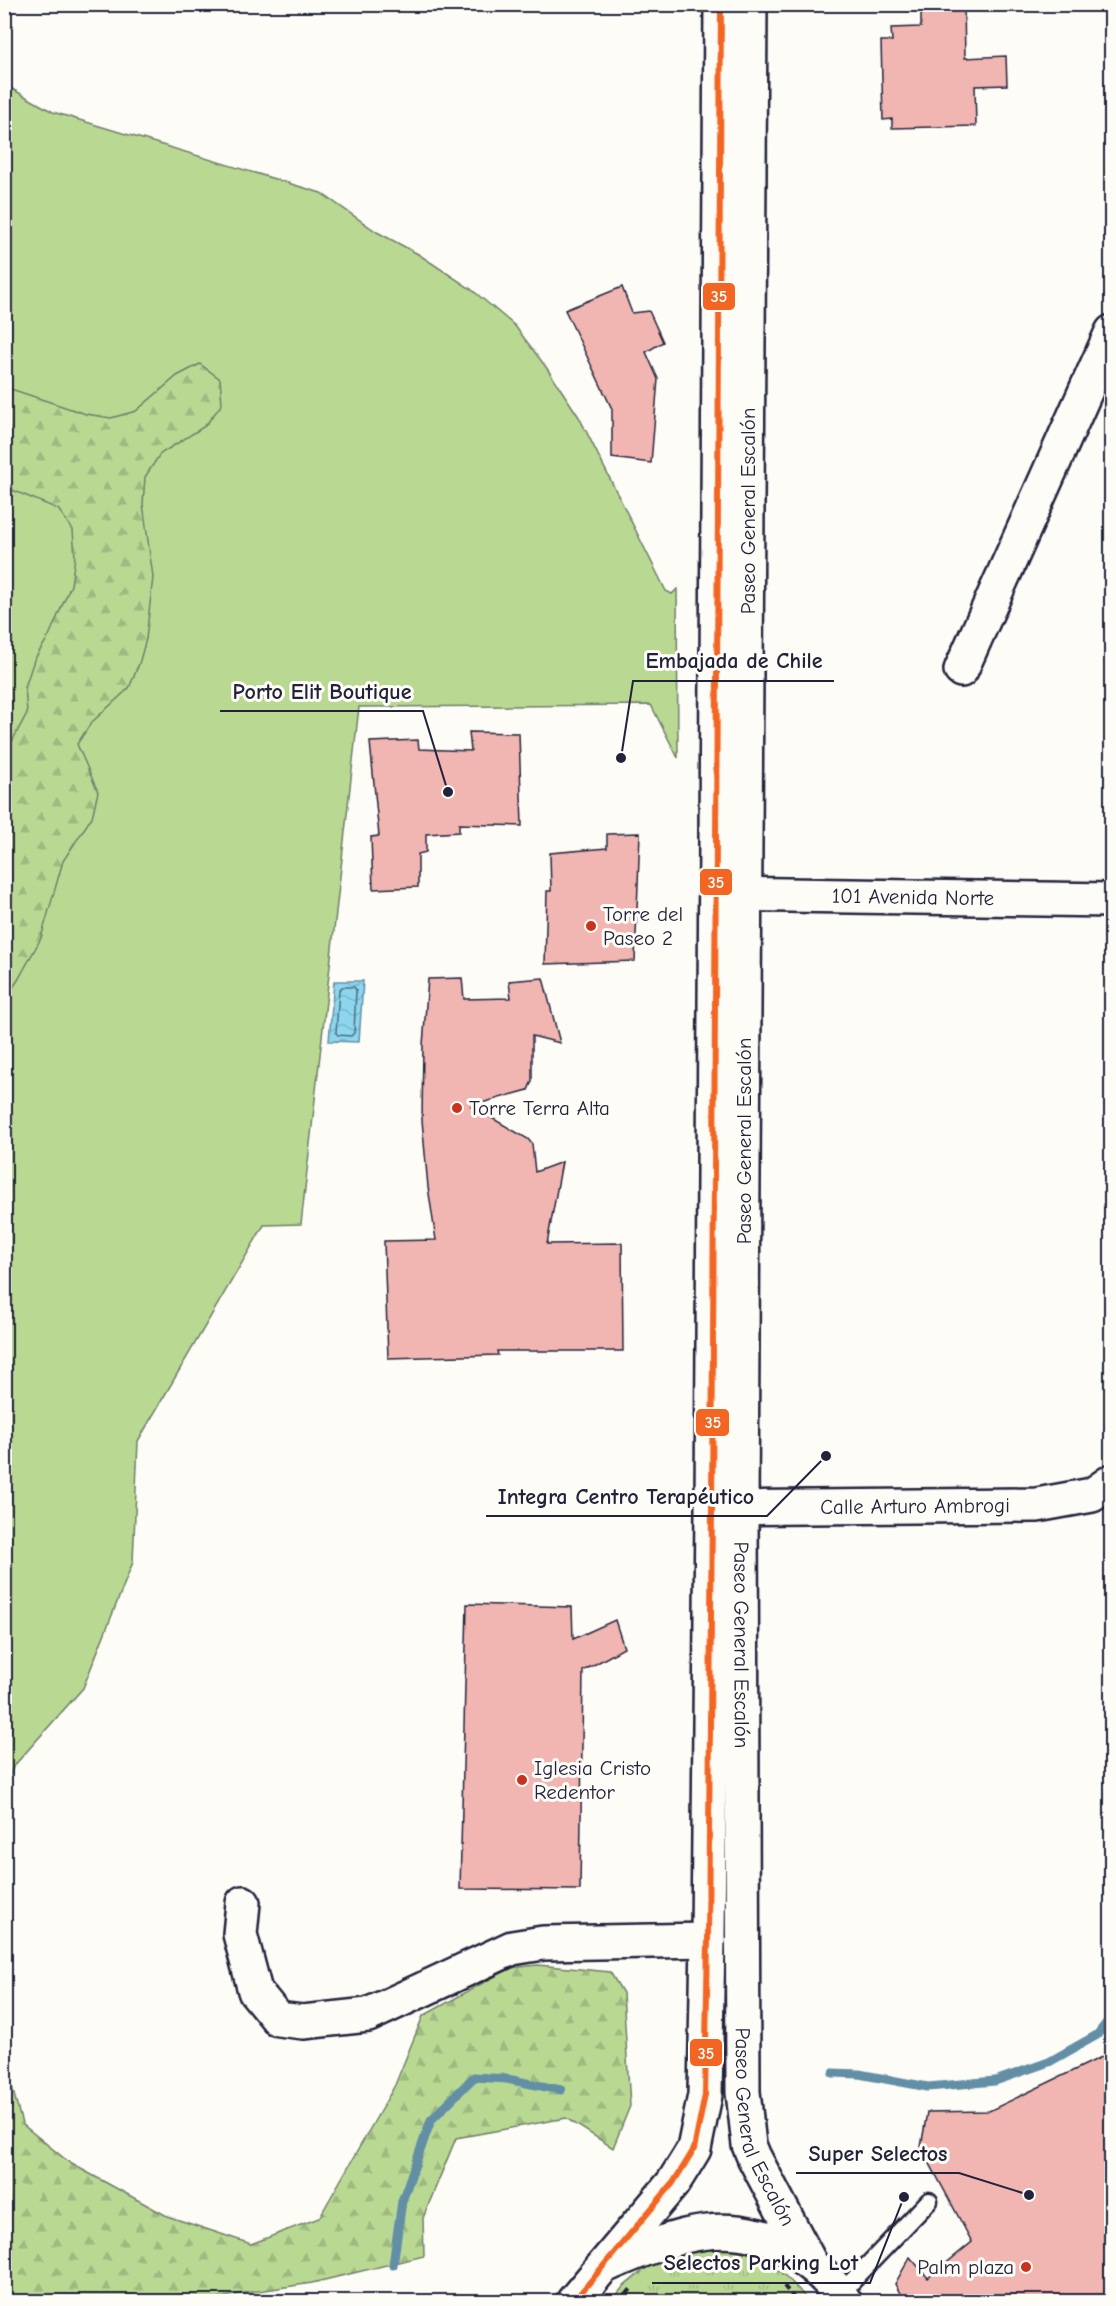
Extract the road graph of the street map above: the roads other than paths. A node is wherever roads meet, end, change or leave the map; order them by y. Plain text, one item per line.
1 (721, 4) edge
2 (750, 4) edge
3 (1112, 332) edge
4 (961, 670) dead end
5 (731, 894) junction
6 (1112, 900) edge
7 (1112, 1480) edge
8 (727, 1508) junction
9 (243, 1904) dead end
10 (708, 1940) junction
11 (929, 2201) dead end
12 (810, 2263) junction
13 (599, 2268) junction
14 (842, 2298) edge
15 (573, 2301) edge

1 - 5 street, Paseo General Escalón
2 - 5 street, Paseo General Escalón
3 - 4 street
5 - 6 street, 101 Avenida Norte
5 - 8 street, Paseo General Escalón
7 - 8 street, Calle Arturo Ambrogi
8 - 10 street, Paseo General Escalón
8 - 12 street, Paseo General Escalón
9 - 10 street
10 - 13 street, Paseo General Escalón
11 - 14 lane
12 - 13 street
12 - 14 street
13 - 15 street, Paseo General Escalón

